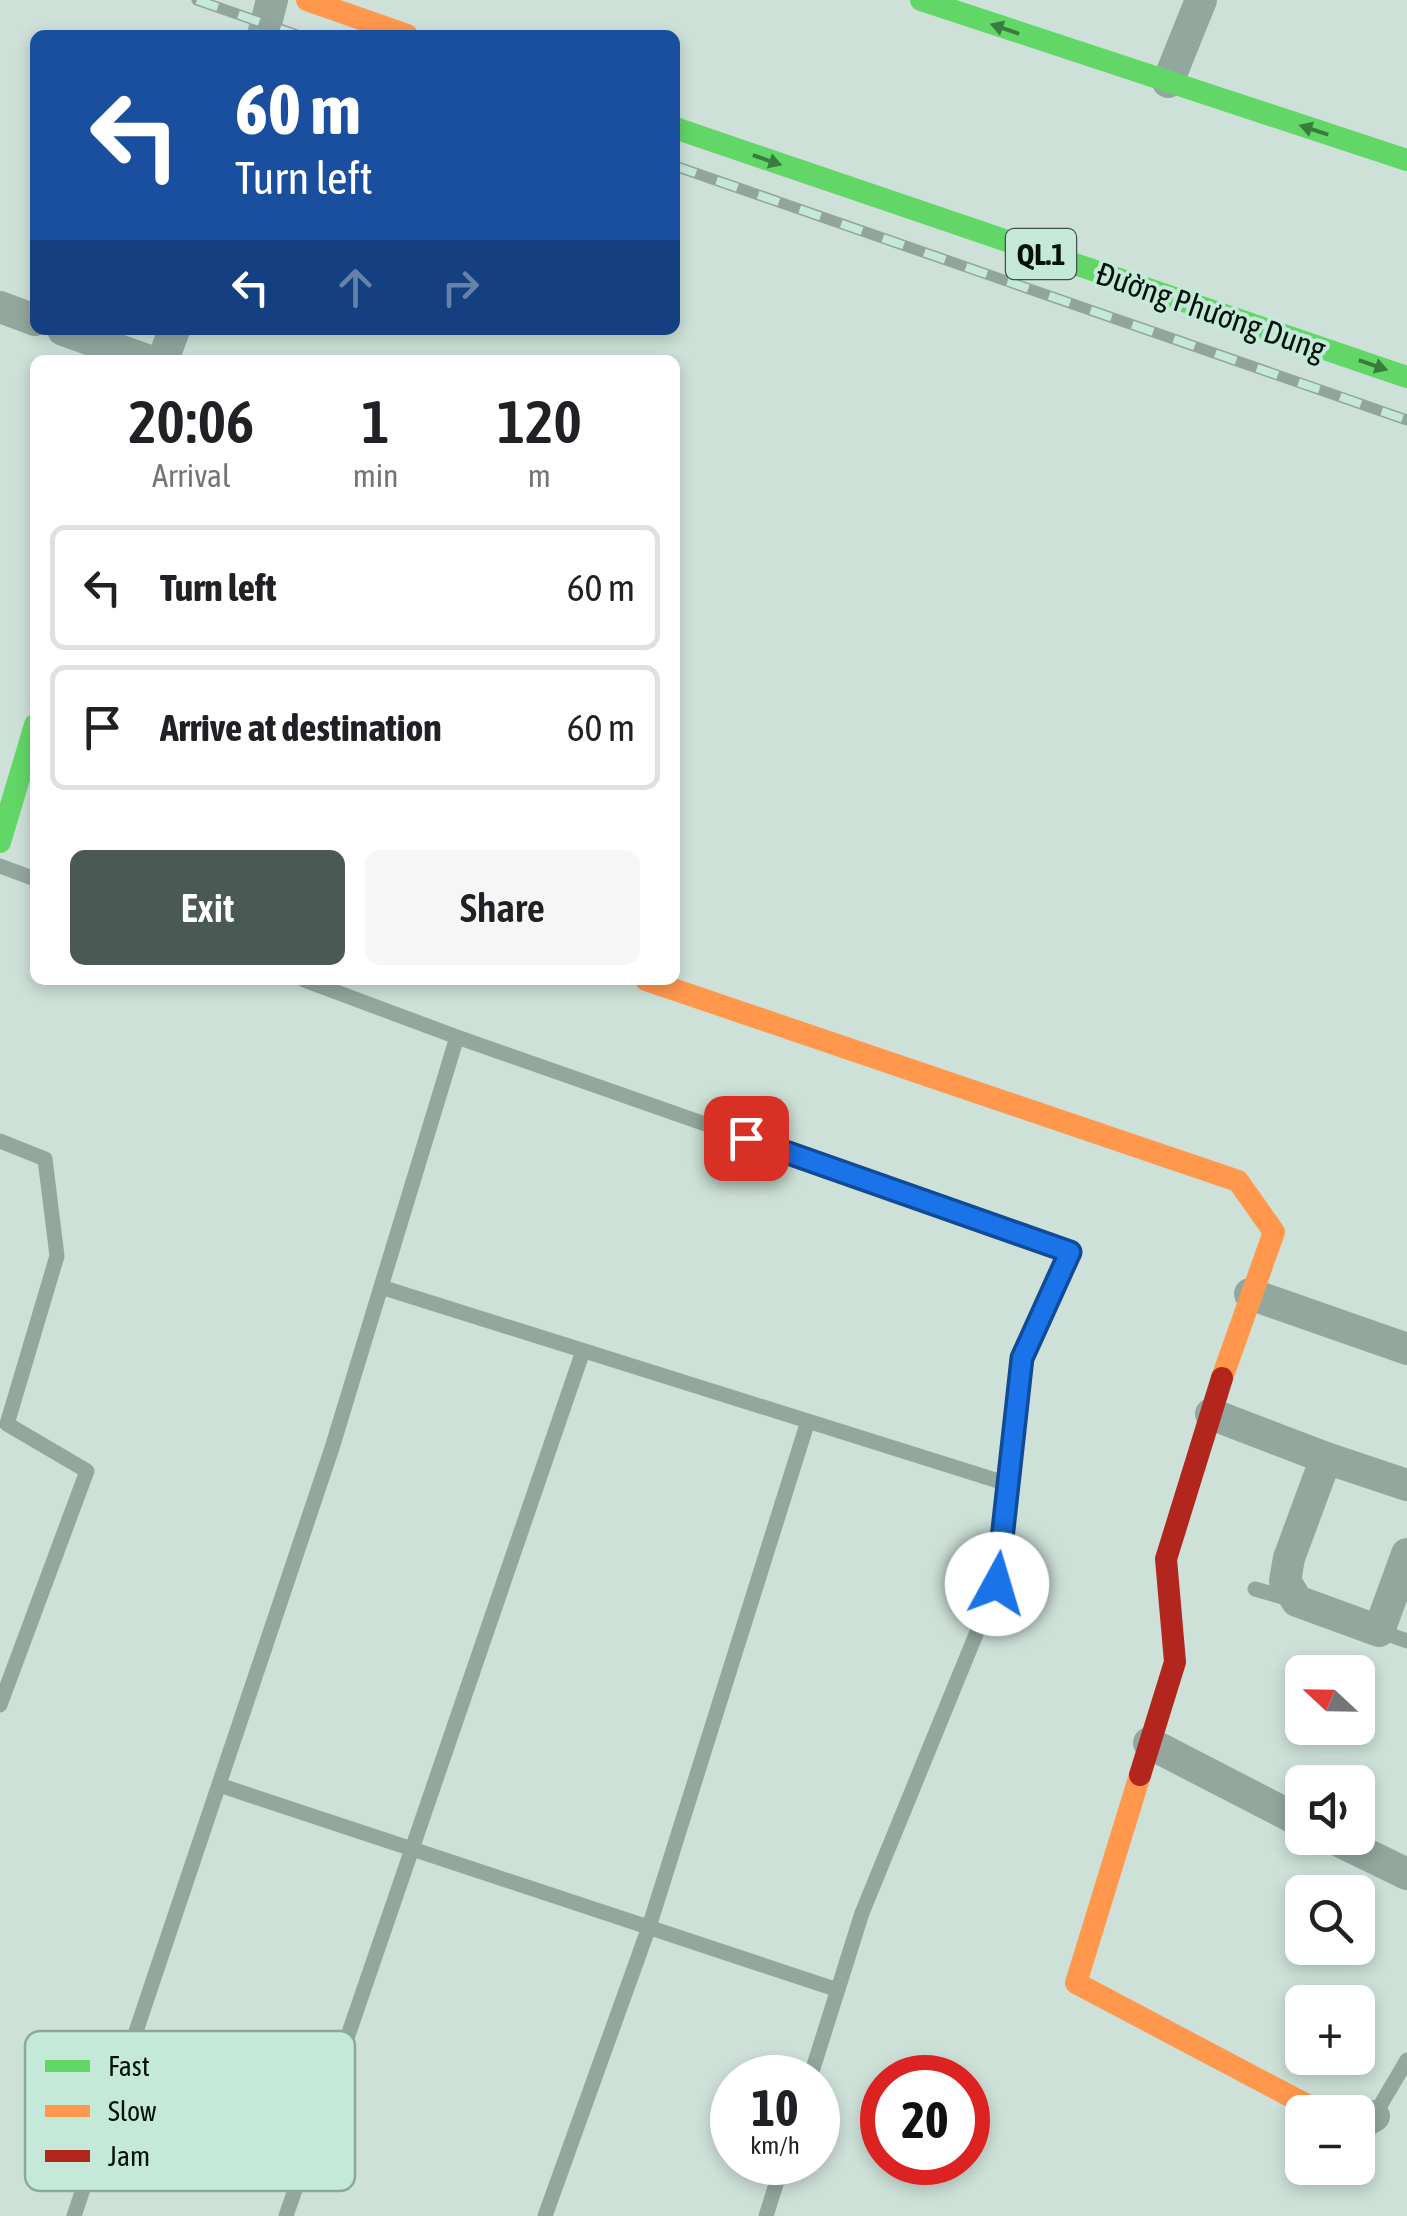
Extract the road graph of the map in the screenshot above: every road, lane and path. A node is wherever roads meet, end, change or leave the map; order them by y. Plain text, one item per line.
1 (272, 0) edge
2 (306, 0) edge
3 (922, 0) edge
4 (1201, 0) edge
5 (264, 30) edge
6 (393, 30) edge
7 (1168, 82) junction
8 (680, 130) edge
9 (1407, 160) edge
10 (0, 307) edge
11 (30, 318) edge
12 (78, 335) edge
13 (133, 355) edge
14 (1407, 377) edge
15 (25, 736) edge
16 (0, 842) edge
17 (0, 866) edge
18 (30, 877) edge
19 (317, 985) edge
20 (661, 985) edge
21 (457, 1037) junction
22 (0, 1141) edge
23 (381, 1287) junction
24 (1250, 1294) junction
25 (1407, 1349) edge
26 (584, 1350) junction
27 (1211, 1414) junction
28 (808, 1421) junction
29 (1326, 1458) junction
30 (1008, 1484) junction
31 (1407, 1486) edge
32 (1407, 1554) edge
33 (1255, 1590) dead end
34 (1297, 1601) junction
35 (1393, 1636) edge
36 (0, 1705) edge
37 (1150, 1743) junction
38 (219, 1785) junction
39 (1285, 1813) edge
40 (412, 1848) junction
41 (1368, 1855) edge
42 (1407, 1874) edge
43 (649, 1927) junction
44 (838, 1990) junction
45 (136, 2031) edge
46 (349, 2031) edge
47 (817, 2055) edge
48 (1407, 2060) edge
49 (1288, 2095) edge
50 (1375, 2108) edge
51 (776, 2185) edge
52 (82, 2191) edge
53 (295, 2191) edge
54 (74, 2216) edge
55 (286, 2216) edge
56 (545, 2216) edge
57 (766, 2216) edge

1 - 5 street
2 - 6 main road
7 -> 3 main road
4 - 7 street
9 -> 7 main road
8 -> 14 main road, Đường Phương Dung / QL.1
10 - 11 street
12 - 13 street
15 - 16 main road
17 - 18 lane
19 - 21 lane
20 - 24 main road
21 - 23 lane
21 - 30 lane
22 - 36 lane
23 - 26 lane
23 - 38 lane
24 - 25 street
24 - 27 main road
26 - 28 lane
26 - 40 lane
27 - 29 street
27 - 37 main road
28 - 30 lane
28 - 43 lane
29 - 31 street
29 - 34 street
30 - 44 lane
32 - 35 street
33 - 34 lane
34 - 35 street
37 - 39 street
37 - 49 main road
38 - 40 lane
38 - 45 lane
40 - 43 lane
40 - 46 lane
41 - 42 street
43 - 44 lane
43 - 56 lane
44 - 47 lane
48 - 50 lane
51 - 57 lane
52 - 54 lane
53 - 55 lane

